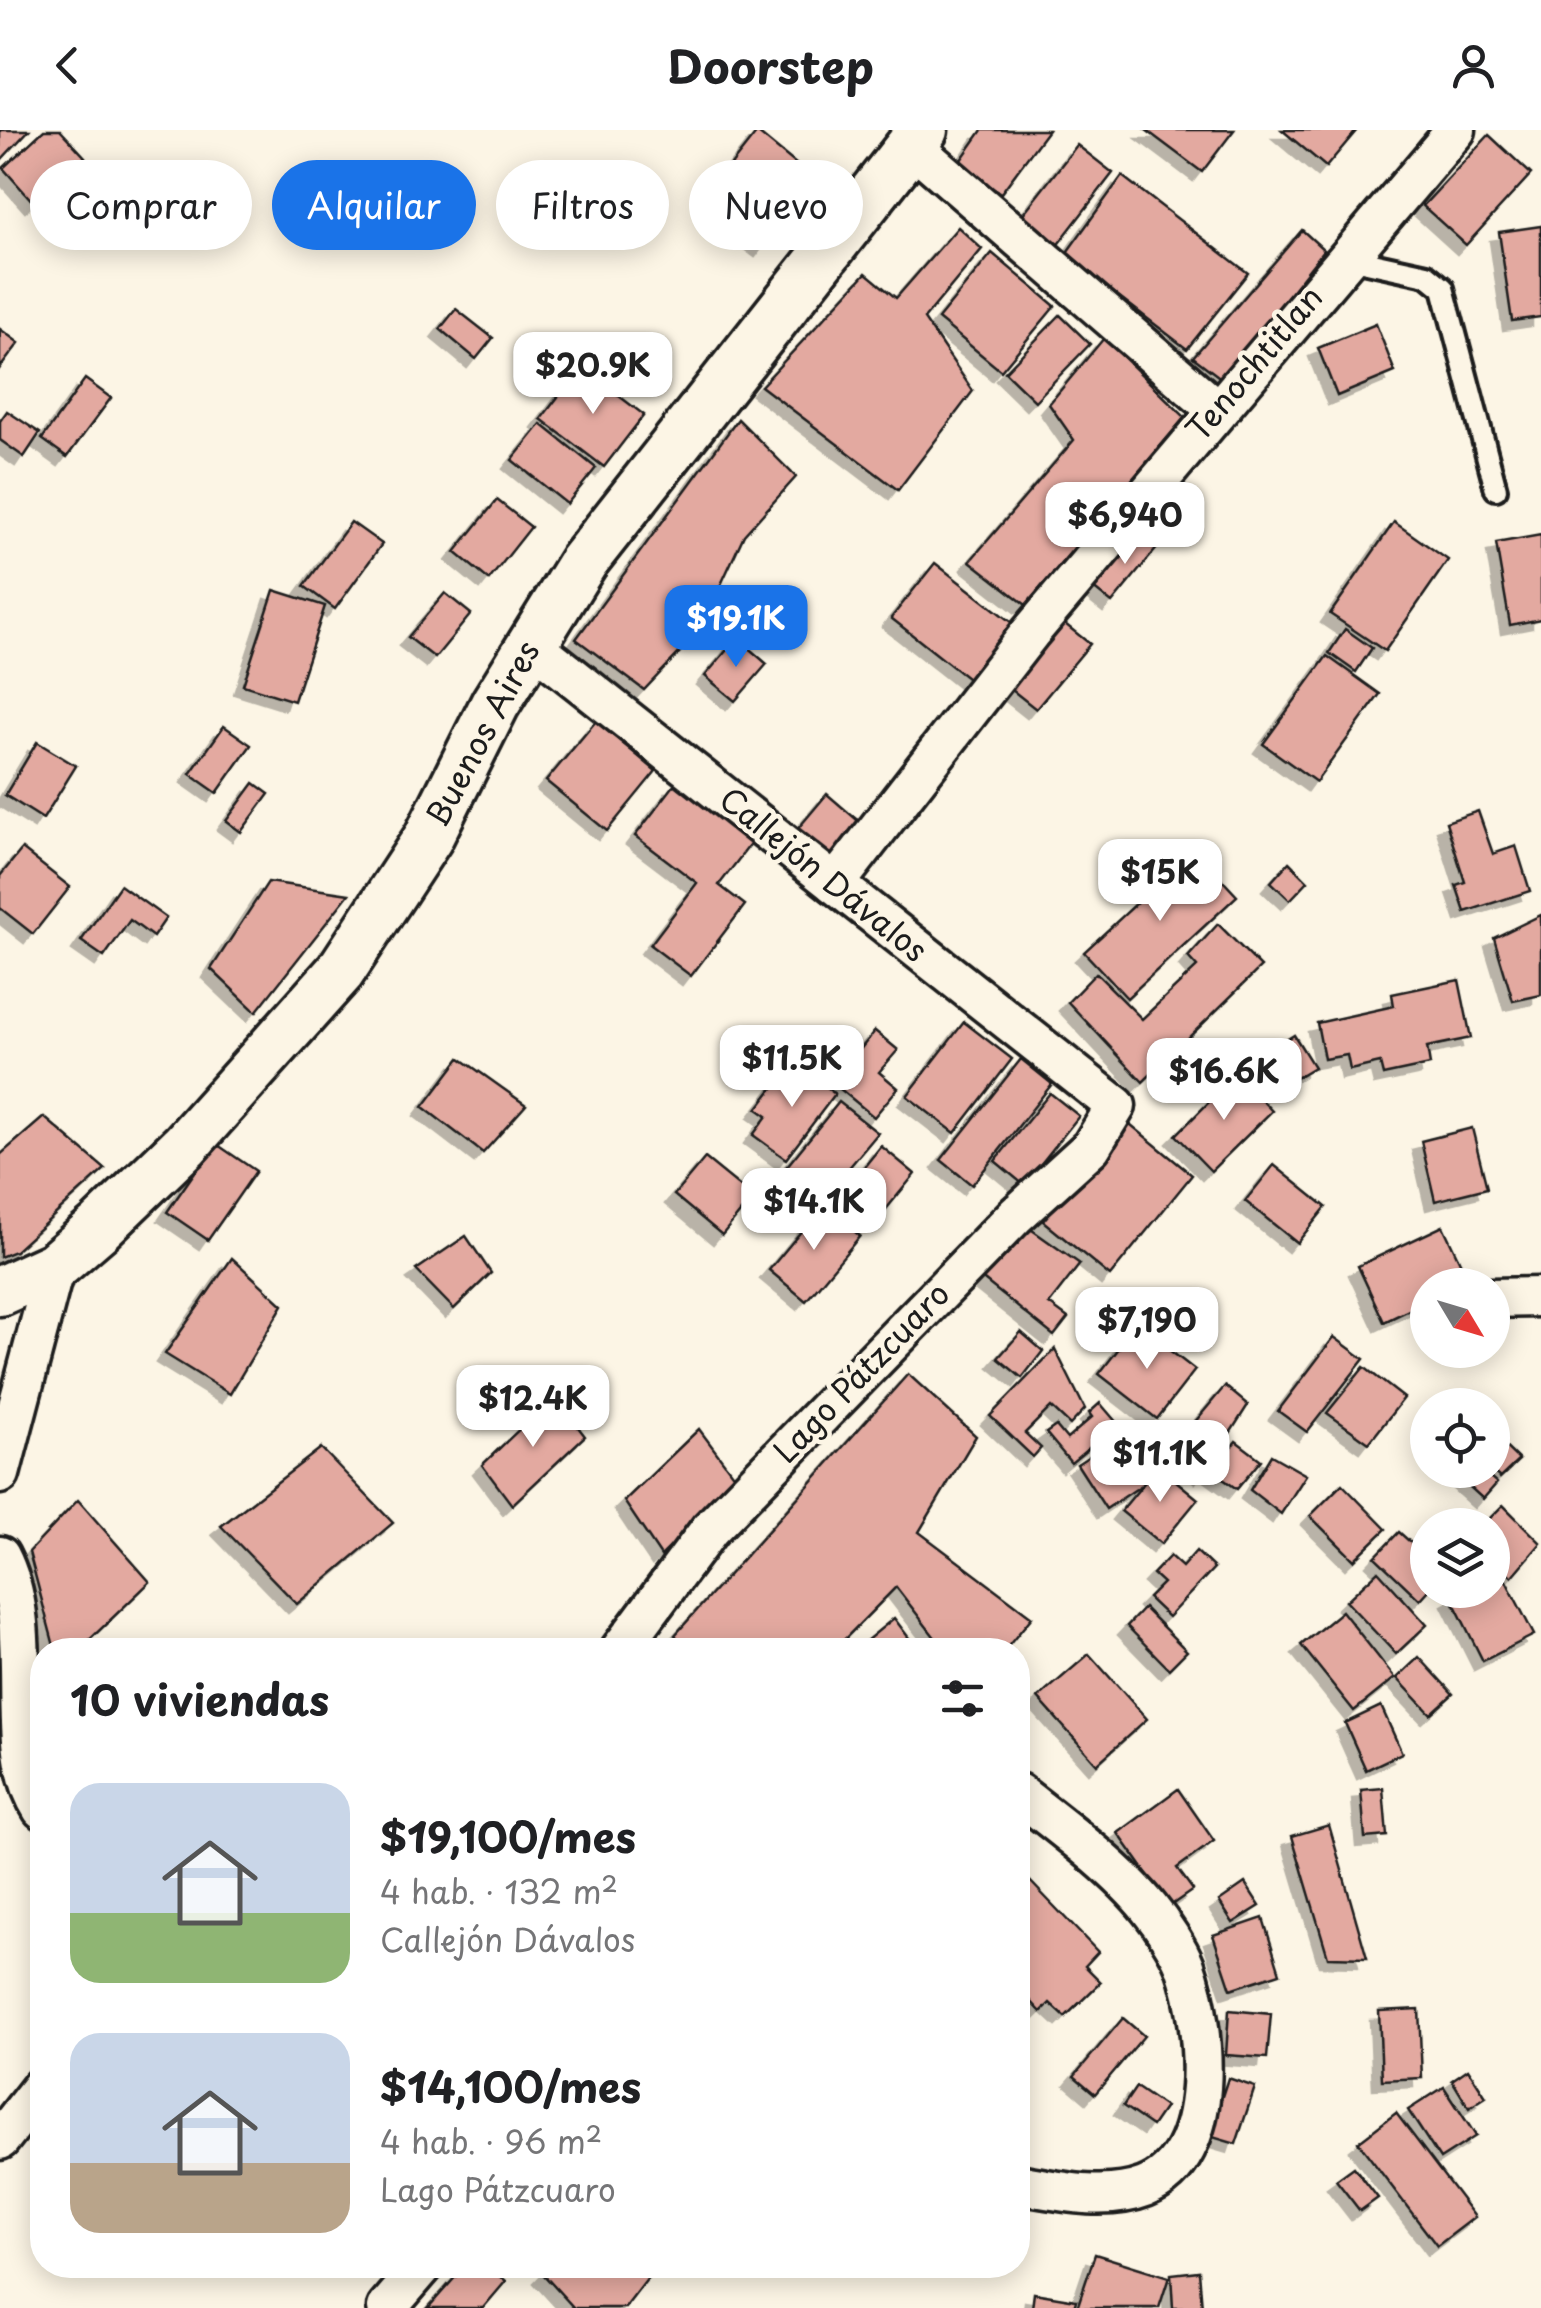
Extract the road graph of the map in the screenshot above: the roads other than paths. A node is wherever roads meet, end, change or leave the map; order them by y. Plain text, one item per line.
1 (1456, 130) edge
2 (917, 138) edge
3 (1344, 257) junction
4 (1216, 409) junction
5 (1496, 490) dead end
6 (530, 643) junction
7 (835, 884) junction
8 (1116, 1106) joint
9 (56, 1266) junction
10 (0, 1291) edge
11 (1541, 1296) edge
12 (1510, 1297) edge
13 (0, 1474) edge
14 (0, 1556) edge
15 (629, 1638) edge
16 (30, 1784) edge
17 (1030, 1804) edge
18 (30, 2101) edge
19 (0, 2140) edge
20 (1030, 2186) edge
21 (413, 2278) edge
22 (387, 2308) edge

1 - 3 street, Tenochtitlan
2 - 4 street
2 - 6 street, Buenos Aires
3 - 4 street, Tenochtitlan
3 - 5 lane
4 - 7 street, Tenochtitlan
6 - 7 street, Callejón Dávalos
6 - 9 street, Buenos Aires
7 - 8 street, Callejón Dávalos
8 - 15 street, Lago Pátzcuaro
9 - 10 street, Buenos Aires
9 - 13 street
11 - 12 street
14 - 16 street
17 - 20 street
18 - 19 street
21 - 22 street

